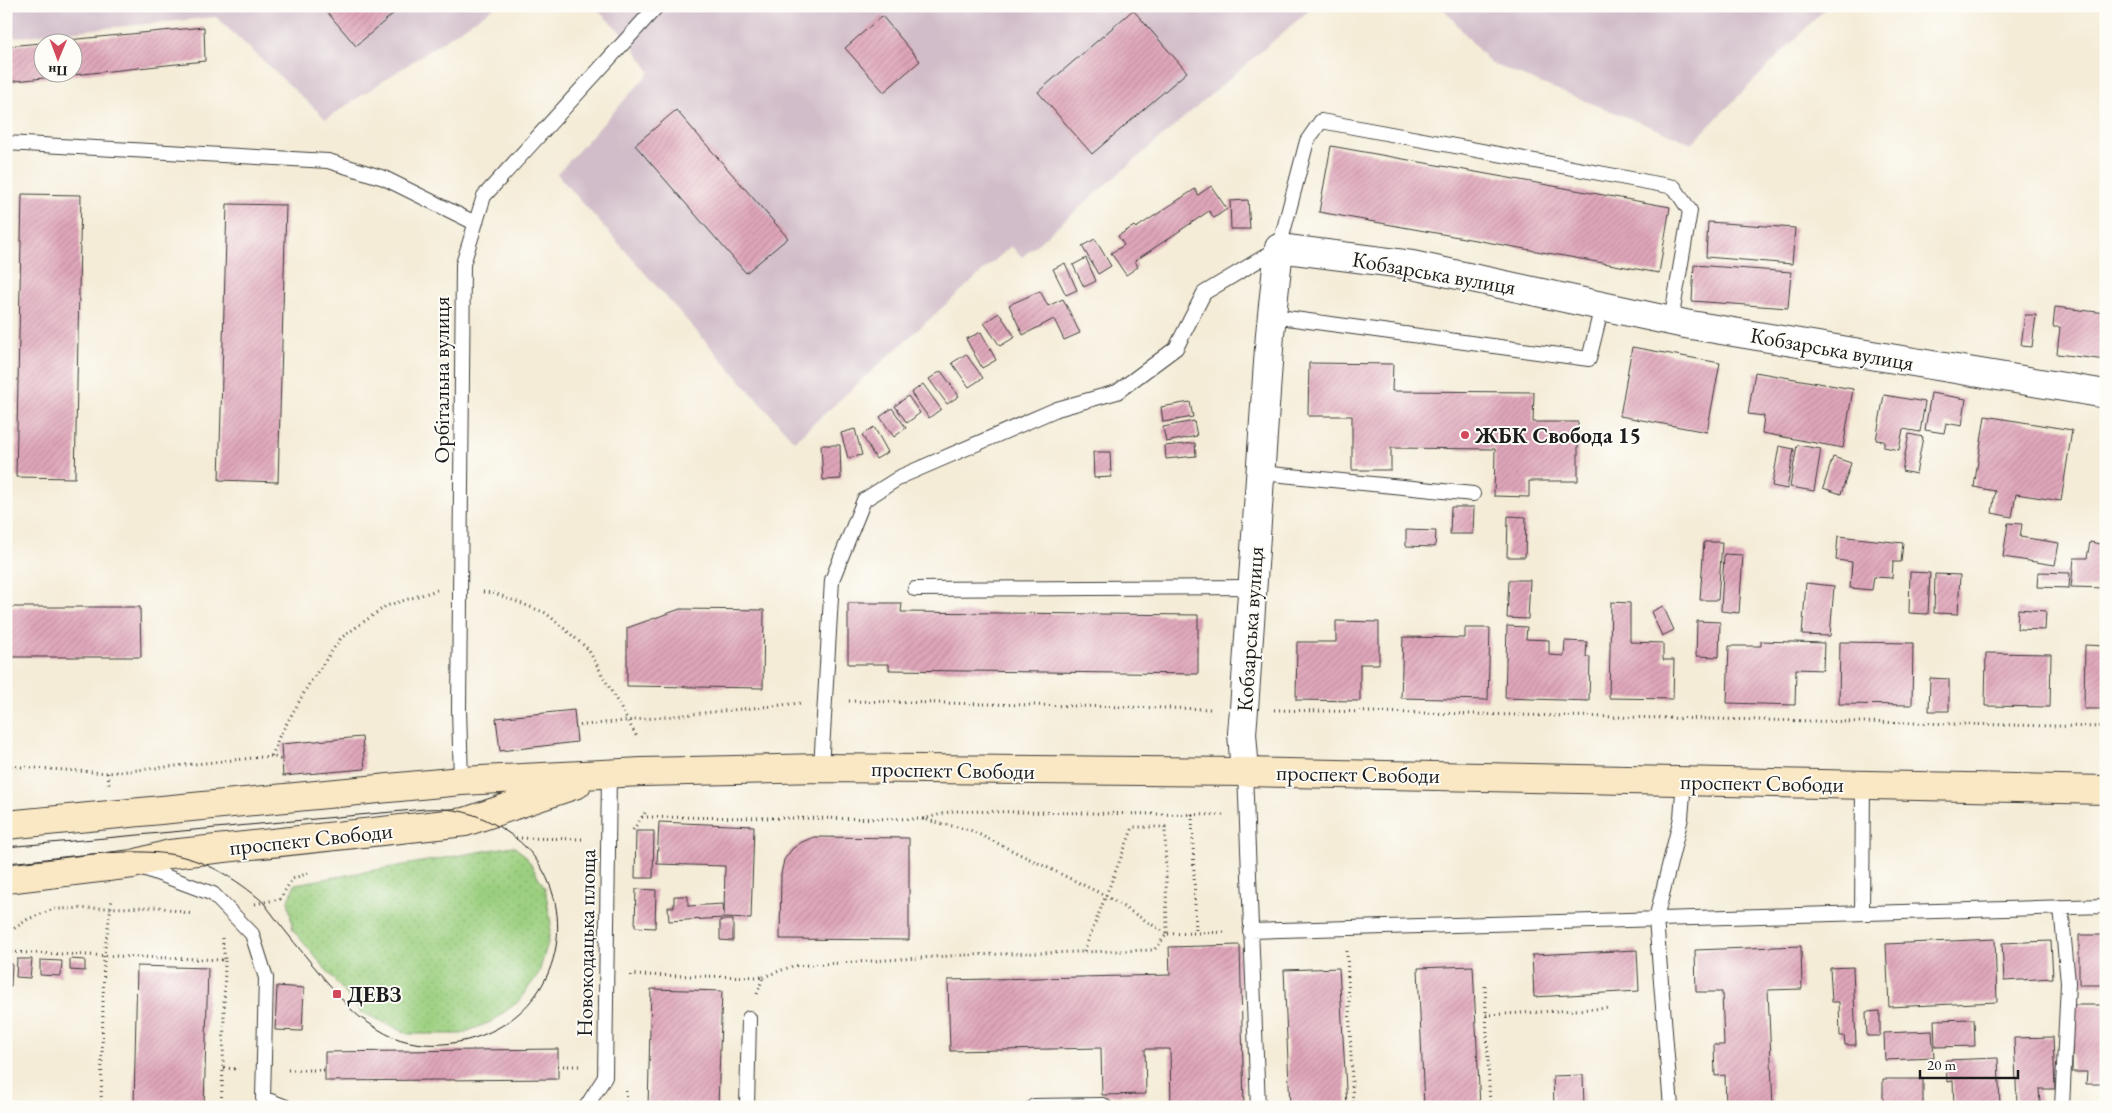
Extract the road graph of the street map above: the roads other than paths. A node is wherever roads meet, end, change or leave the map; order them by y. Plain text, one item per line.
1 (657, 6) edge
2 (6, 143) edge
3 (475, 223) junction
4 (1278, 248) junction
5 (1602, 306) junction
6 (1272, 316) junction
7 (1671, 321) junction
8 (2106, 394) edge
9 (1261, 473) junction
10 (1474, 494) dead end
11 (1253, 587) junction
12 (915, 588) dead end
13 (821, 768) junction
14 (1245, 772) junction
15 (609, 774) junction
16 (461, 781) junction
17 (1684, 781) junction
18 (1863, 785) junction
19 (2106, 790) edge
20 (6, 824) edge
21 (133, 864) junction
22 (6, 880) edge
23 (2106, 906) edge
24 (2061, 907) junction
25 (1862, 913) junction
26 (1656, 919) junction
27 (1250, 931) junction
28 (749, 1018) dead end
29 (1034, 1106) edge
30 (286, 1107) edge
31 (586, 1107) edge
32 (747, 1107) edge
33 (1105, 1107) edge
34 (1258, 1107) edge
35 (1671, 1107) edge
36 (2062, 1107) edge

1 - 3 lane, Орбітальна вулиця
2 - 3 lane
3 - 16 lane, Орбітальна вулиця
4 - 5 street, Кобзарська вулиця
4 - 6 street, Кобзарська вулиця
4 - 7 lane
4 - 13 lane
5 - 6 lane
5 - 7 street, Кобзарська вулиця
6 - 9 street, Кобзарська вулиця
7 - 8 street, Кобзарська вулиця
9 - 10 lane
9 - 11 street, Кобзарська вулиця
11 - 12 lane
11 - 14 street, Кобзарська вулиця
13 - 14 main road, проспект Свободи
13 - 15 main road, проспект Свободи
14 - 17 main road, проспект Свободи
14 - 27 lane
15 - 16 main road, проспект Свободи
15 - 21 main road, проспект Свободи
15 - 31 lane, Новокодацька площа
16 - 20 main road, проспект Свободи
17 - 18 main road, проспект Свободи
17 - 26 lane
18 - 19 main road, проспект Свободи
18 - 25 lane
21 - 22 main road, проспект Свободи
21 - 30 lane
23 - 24 lane
24 - 25 lane
24 - 36 lane
25 - 26 lane
26 - 27 lane
26 - 35 lane
27 - 34 lane
28 - 32 lane
29 - 33 lane

